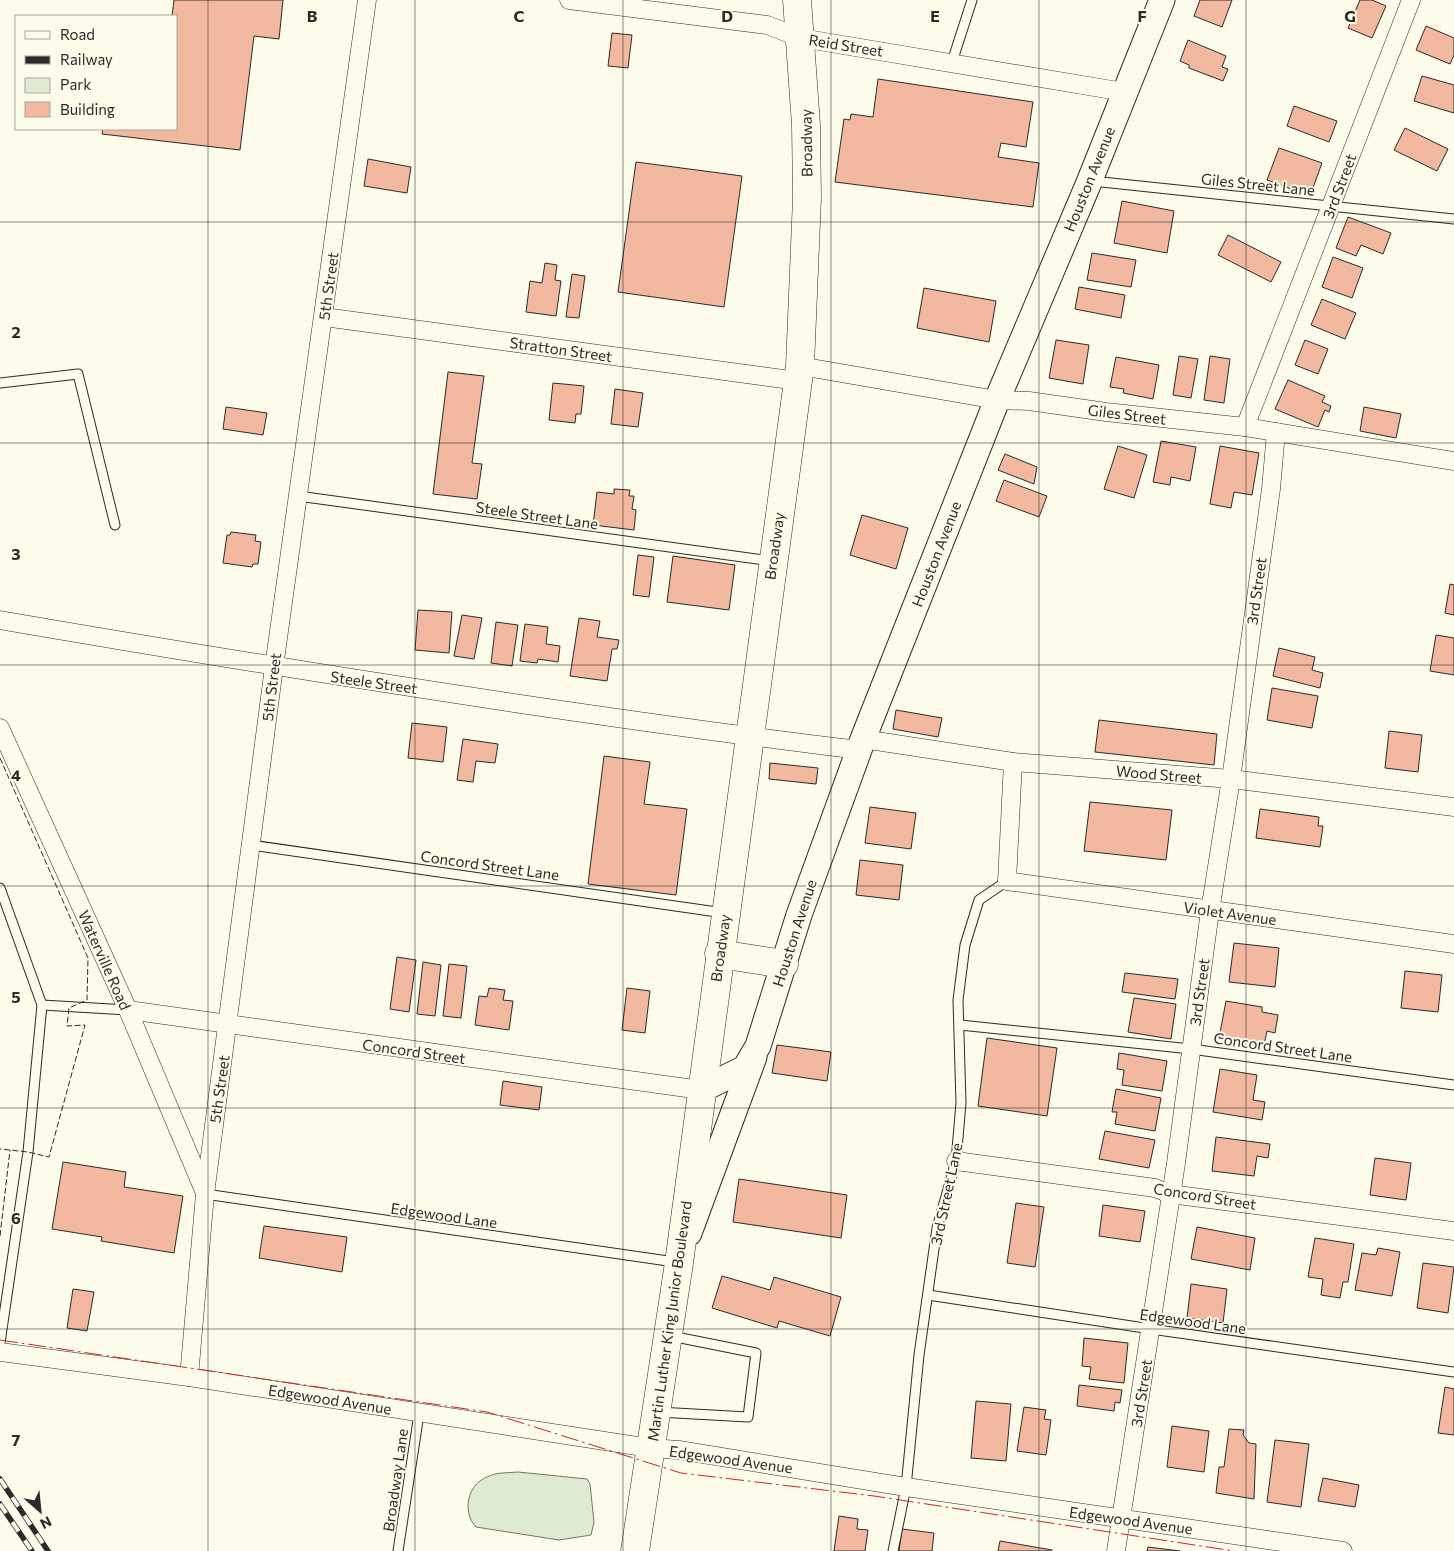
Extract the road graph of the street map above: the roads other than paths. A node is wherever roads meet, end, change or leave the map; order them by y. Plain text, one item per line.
1 (367, 0) edge
2 (569, 0) edge
3 (797, 0) edge
4 (972, 0) edge
5 (1162, 0) edge
6 (1412, 0) edge
7 (801, 38) junction
8 (952, 62) junction
9 (1124, 92) junction
10 (1090, 180) junction
11 (1332, 206) junction
12 (1454, 219) edge
13 (324, 317) junction
14 (799, 373) junction
15 (0, 383) edge
16 (997, 400) junction
17 (1245, 427) junction
18 (1276, 432) junction
19 (1454, 461) edge
20 (298, 496) junction
21 (115, 525) dead end
22 (772, 561) junction
23 (0, 620) edge
24 (274, 667) junction
25 (0, 728) edge
26 (748, 736) junction
27 (861, 745) junction
28 (1013, 762) junction
29 (1231, 780) junction
30 (1454, 807) edge
31 (251, 845) junction
32 (1007, 881) junction
33 (0, 888) edge
34 (1210, 911) junction
35 (725, 913) junction
36 (1454, 944) edge
37 (719, 954) junction
38 (784, 964) junction
39 (42, 1005) junction
40 (128, 1010) junction
41 (228, 1025) junction
42 (960, 1025) junction
43 (758, 1046) junction
44 (1191, 1049) junction
45 (1454, 1085) edge
46 (701, 1090) junction
47 (956, 1161) junction
48 (205, 1194) junction
49 (1170, 1194) junction
50 (1454, 1231) edge
51 (679, 1263) junction
52 (928, 1295) junction
53 (1151, 1329) junction
54 (667, 1336) junction
55 (0, 1342) edge
56 (0, 1352) edge
57 (1454, 1372) edge
58 (188, 1377) junction
59 (656, 1411) junction
60 (418, 1414) junction
61 (650, 1448) junction
62 (906, 1487) junction
63 (1121, 1518) junction
64 (398, 1551) edge
65 (636, 1551) edge
66 (893, 1551) edge
67 (1116, 1551) edge
68 (1343, 1551) edge

1 - 13 street, 5th Street
2 - 7 street, Reid Street
3 - 7 main road, Broadway
4 - 8 lane
5 - 9 street, Houston Avenue
6 - 11 street, 3rd Street
7 - 8 street, Reid Street
7 - 14 main road, Broadway
8 - 9 street, Reid Street
9 - 10 street, Houston Avenue
10 - 11 lane, Giles Street Lane
10 - 16 street, Houston Avenue
11 - 12 lane, Giles Street Lane
11 - 17 street, 3rd Street
13 - 14 street, Stratton Street
13 - 20 street, 5th Street
14 - 16 street, Giles Street
14 - 22 main road, Broadway
15 - 21 lane
16 - 17 street, Giles Street
16 - 27 street, Houston Avenue
17 - 18 street, Giles Street
18 - 19 street, Giles Street
18 - 29 street, 3rd Street
20 - 22 lane, Steele Street Lane
20 - 24 street, 5th Street
22 - 26 main road, Broadway
23 - 24 street, Steele Street
24 - 26 street, Steele Street
24 - 31 street, 5th Street
25 - 40 street, Waterville Road
26 - 27 street, Wood Street
26 - 35 main road, Broadway
27 - 28 street, Wood Street
27 - 38 street, Houston Avenue
28 - 29 street, Wood Street
28 - 32 street
29 - 30 street, Wood Street
29 - 34 street, 3rd Street
31 - 35 lane, Concord Street Lane
31 - 41 street, 5th Street
32 - 34 street, Violet Avenue
32 - 42 lane, 3rd Street Lane
33 - 39 lane
34 - 36 street, Violet Avenue
34 - 44 street, 3rd Street
35 - 37 main road, Broadway
37 - 38 main road
37 - 46 main road, Broadway
38 - 43 street, Houston Avenue
39 - 40 lane
39 - 55 lane
40 - 41 street, Concord Street
40 - 48 street, Waterville Road
41 - 46 street, Concord Street
41 - 48 street, 5th Street
42 - 44 lane, Concord Street Lane
42 - 47 lane, 3rd Street Lane
43 - 46 street, Houston Avenue
43 - 51 street
44 - 45 lane, Concord Street Lane
44 - 49 street, 3rd Street
46 - 51 main road, Martin Luther King Junior Boulevard
47 - 49 street, Concord Street
47 - 52 lane, 3rd Street Lane
48 - 51 lane, Edgewood Lane
48 - 58 street, 5th Street
49 - 50 street, Concord Street
49 - 53 street, 3rd Street
51 - 54 main road, Martin Luther King Junior Boulevard
52 - 53 lane, Edgewood Lane
52 - 62 lane, 3rd Street Lane
53 - 57 lane, Edgewood Lane
53 - 63 street, 3rd Street
54 - 59 main road, Martin Luther King Junior Boulevard
54 - 59 lane
56 - 58 street, Edgewood Avenue
58 - 60 street, Edgewood Avenue
59 - 61 main road, Martin Luther King Junior Boulevard
60 - 61 street, Edgewood Avenue
60 - 64 lane, Broadway Lane
61 - 62 street, Edgewood Avenue
61 - 65 main road, Martin Luther King Junior Boulevard
62 - 63 street, Edgewood Avenue
62 - 66 lane, 3rd Street Lane
63 - 67 street, 3rd Street
63 - 68 street, Edgewood Avenue

